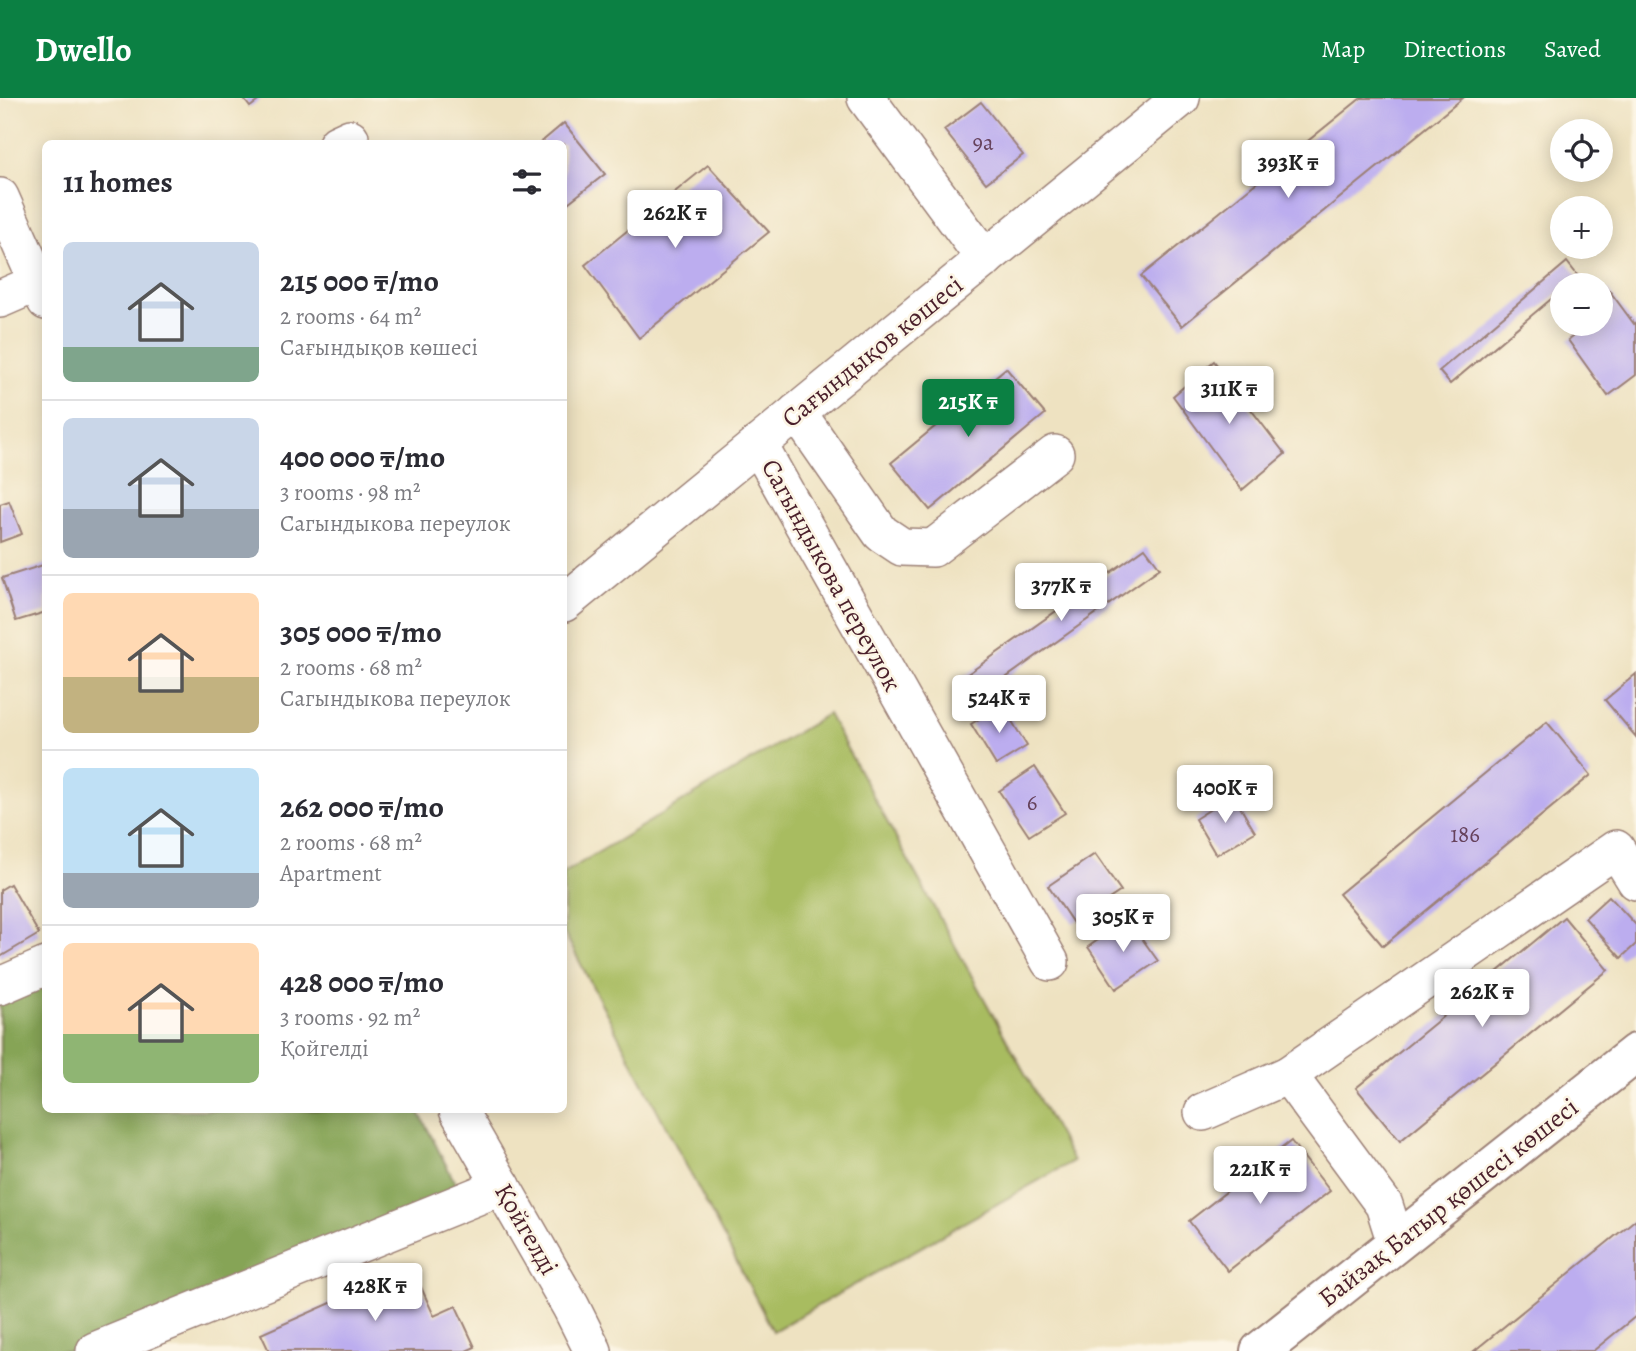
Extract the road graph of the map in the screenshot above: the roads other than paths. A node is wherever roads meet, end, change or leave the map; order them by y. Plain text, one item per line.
1 (866, 98) edge
2 (1181, 98) edge
3 (0, 197) edge
4 (985, 259) junction
5 (42, 286) edge
6 (42, 288) edge
7 (0, 299) edge
8 (797, 412) junction
9 (758, 444) junction
10 (1055, 454) dead end
11 (567, 601) edge
12 (1636, 881) edge
13 (1049, 962) dead end
14 (42, 969) edge
15 (0, 986) edge
16 (1636, 1052) edge
17 (1288, 1075) junction
18 (1203, 1112) dead end
19 (460, 1113) edge
20 (502, 1186) junction
21 (1396, 1243) junction
22 (1269, 1348) edge
23 (95, 1351) edge
24 (593, 1351) edge

1 - 4 street
2 - 4 street, Сағындықов көшесі
3 - 5 street
4 - 8 street, Сағындықов көшесі
6 - 7 street
8 - 9 street, Сағындықов көшесі
8 - 10 street
9 - 11 street, Сағындықов көшесі
9 - 13 street, Сагындыкова переулок
12 - 17 street
14 - 15 street
16 - 21 main road, Байзақ Батыр қөшесі көшесі
17 - 18 street
17 - 21 street
19 - 20 street, Қойгелді
20 - 23 street
20 - 24 street, Қойгелді
21 - 22 main road, Байзақ Батыр қөшесі көшесі

